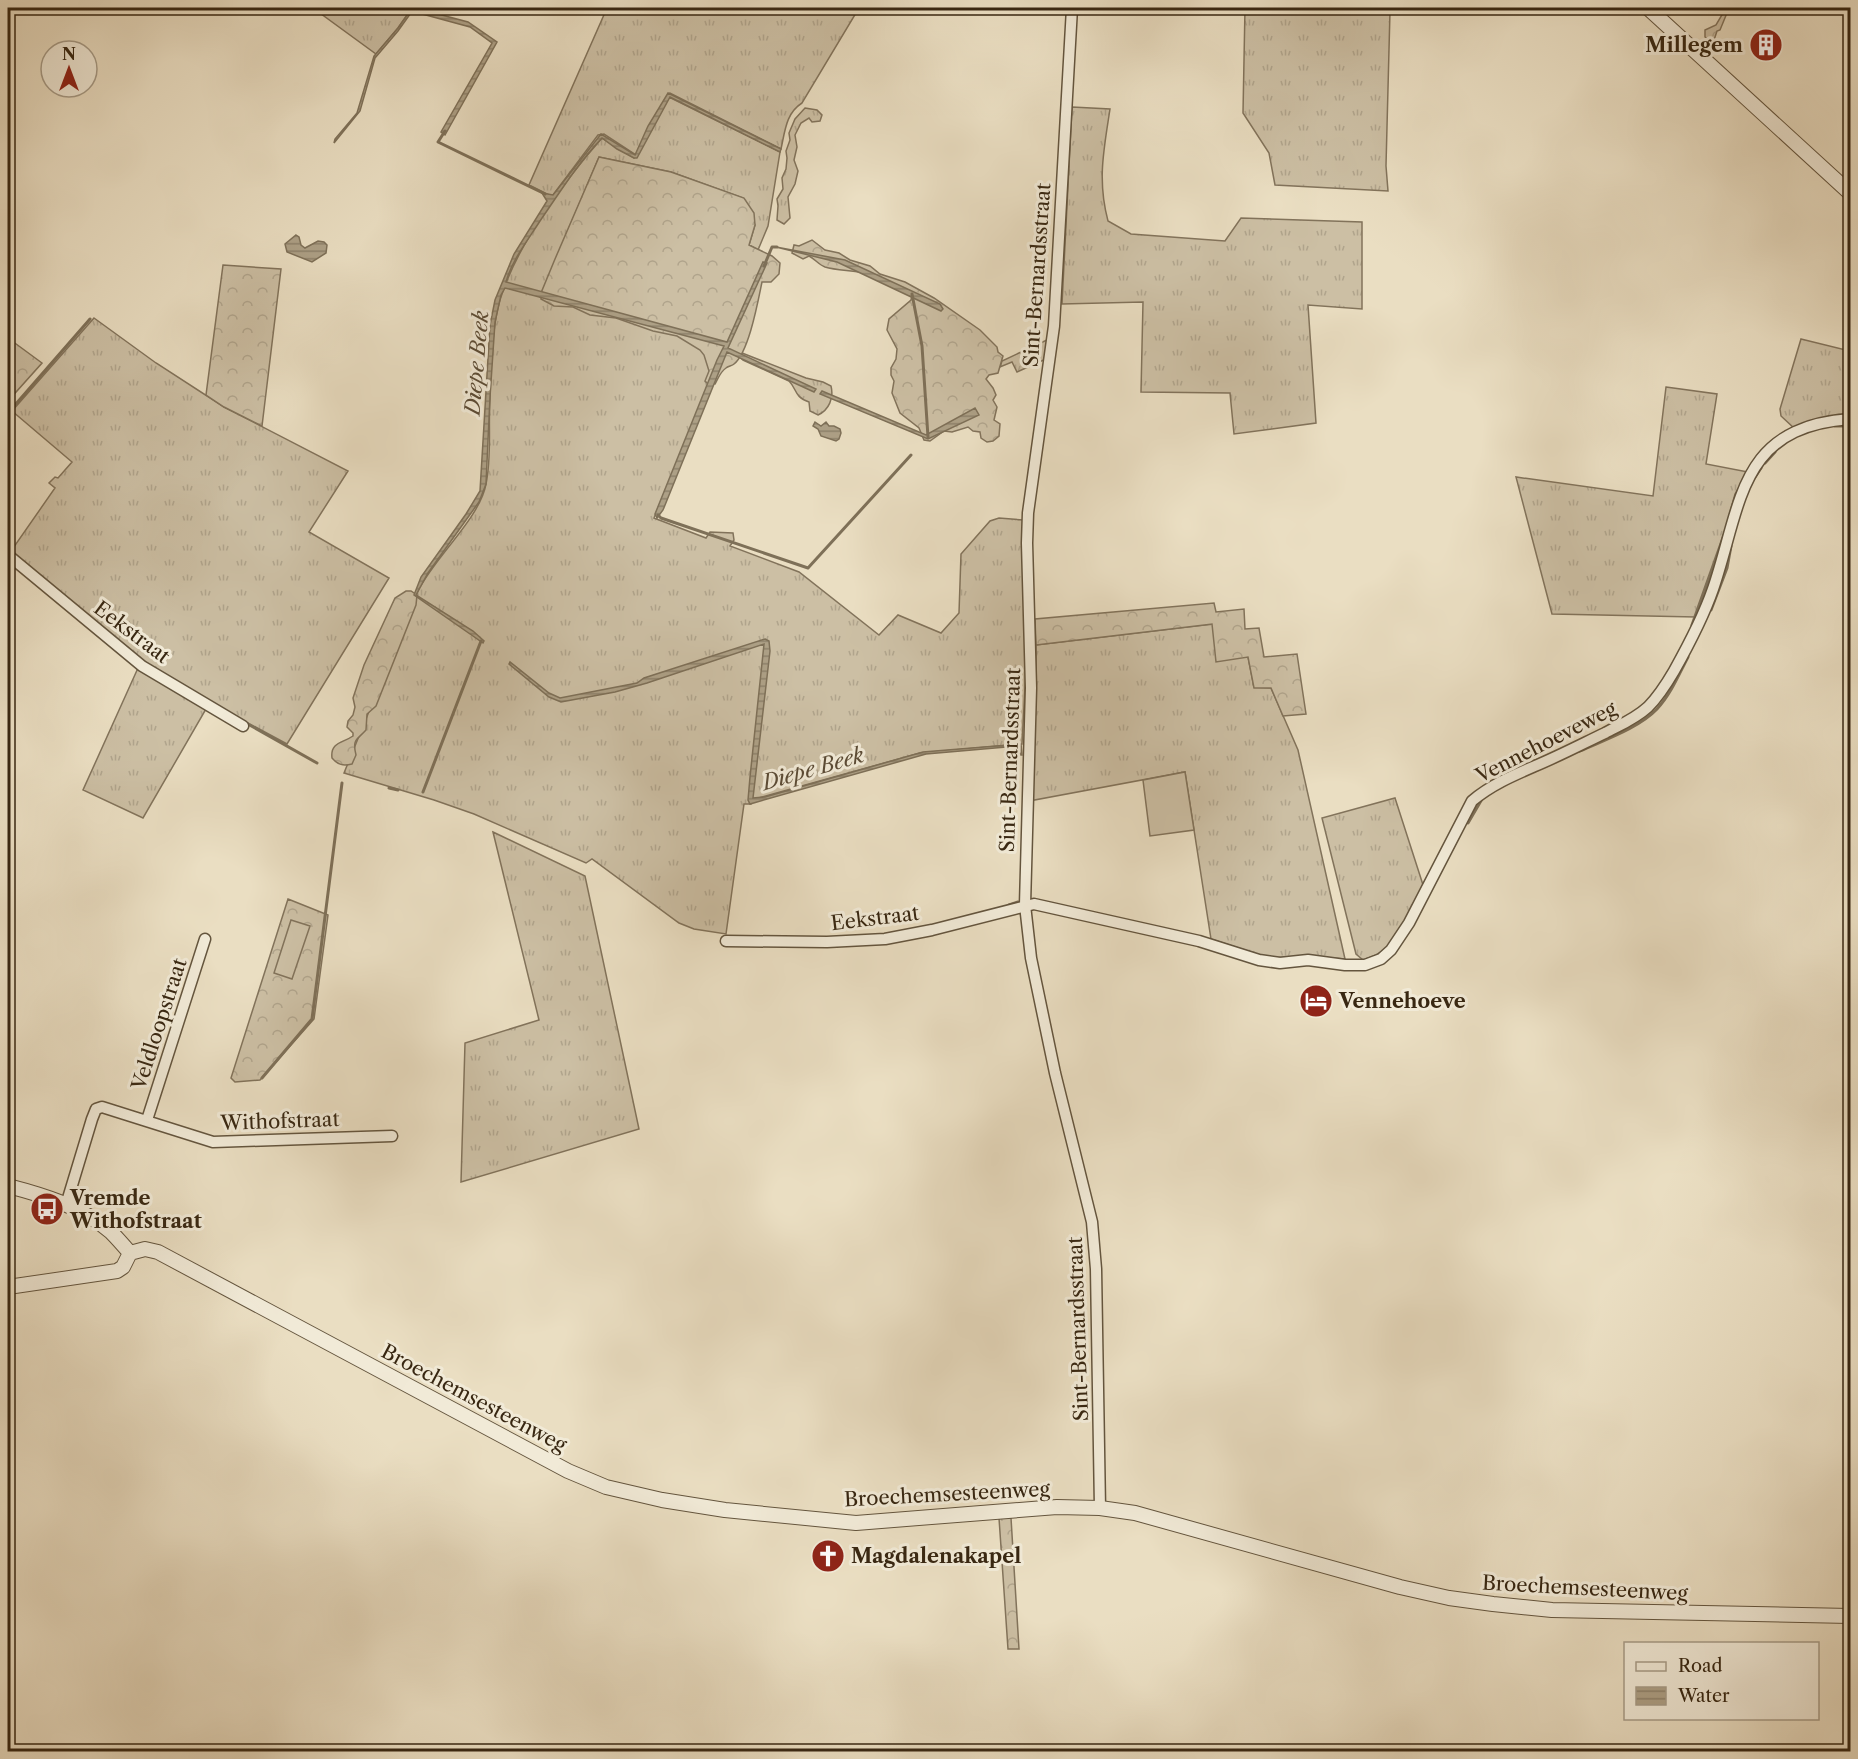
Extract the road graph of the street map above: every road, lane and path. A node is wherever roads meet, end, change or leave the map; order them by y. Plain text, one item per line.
1 (1072, 8) edge
2 (1648, 8) edge
3 (1851, 193) edge
4 (1851, 419) edge
5 (8, 555) edge
6 (243, 726) dead end
7 (1025, 905) junction
8 (205, 939) dead end
9 (726, 941) dead end
10 (147, 1120) junction
11 (392, 1136) dead end
12 (8, 1186) edge
13 (66, 1205) junction
14 (130, 1253) junction
15 (8, 1287) edge
16 (1100, 1508) junction
17 (1851, 1616) edge

1 - 7 street, Sint-Bernardsstraat
2 - 3 street
4 - 7 street, Vennehoeveweg
5 - 6 street, Eekstraat
7 - 9 street, Eekstraat
7 - 16 street, Sint-Bernardsstraat
8 - 10 street, Veldloopstraat
10 - 11 street, Withofstraat
10 - 13 street, Withofstraat
12 - 13 street
13 - 14 street
14 - 15 street
14 - 16 street, Broechemsesteenweg
16 - 17 street, Broechemsesteenweg

